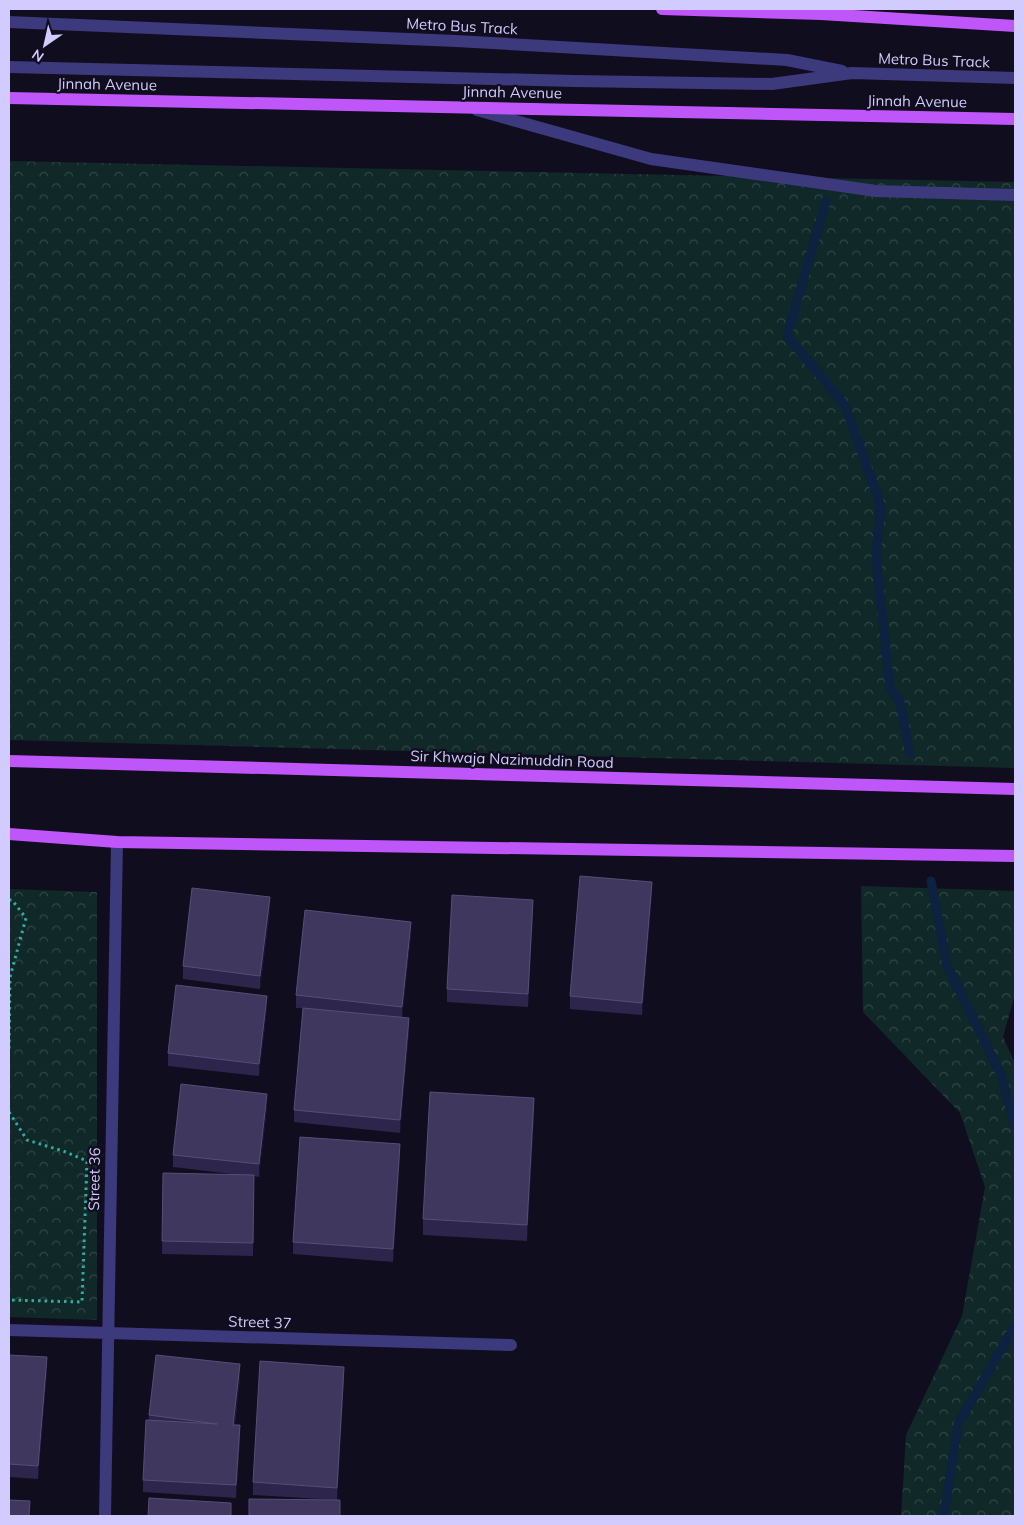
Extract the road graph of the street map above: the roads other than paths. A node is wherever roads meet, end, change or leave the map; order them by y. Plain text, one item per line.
1 (662, 9) edge
2 (9, 22) edge
3 (1015, 26) edge
4 (9, 67) edge
5 (852, 73) junction
6 (1015, 78) edge
7 (9, 98) edge
8 (466, 107) junction
9 (1015, 119) edge
10 (1015, 195) edge
11 (9, 761) edge
12 (1015, 789) edge
13 (9, 834) edge
14 (117, 842) junction
15 (1015, 856) edge
16 (9, 1330) edge
17 (108, 1334) junction
18 (511, 1344) dead end
19 (105, 1516) edge

1 - 3 main road
2 - 5 street, Metro Bus Track
4 - 5 street, Metro Bus Track
5 - 6 street, Metro Bus Track
7 - 8 main road, Jinnah Avenue
8 - 9 main road, Jinnah Avenue
8 - 10 street
11 - 12 main road, Sir Khwaja Nazimuddin Road
13 - 14 main road
14 - 15 main road
14 - 17 street, Street 36
16 - 17 street, Street 37
17 - 18 street, Street 37
17 - 19 street, Street 36

